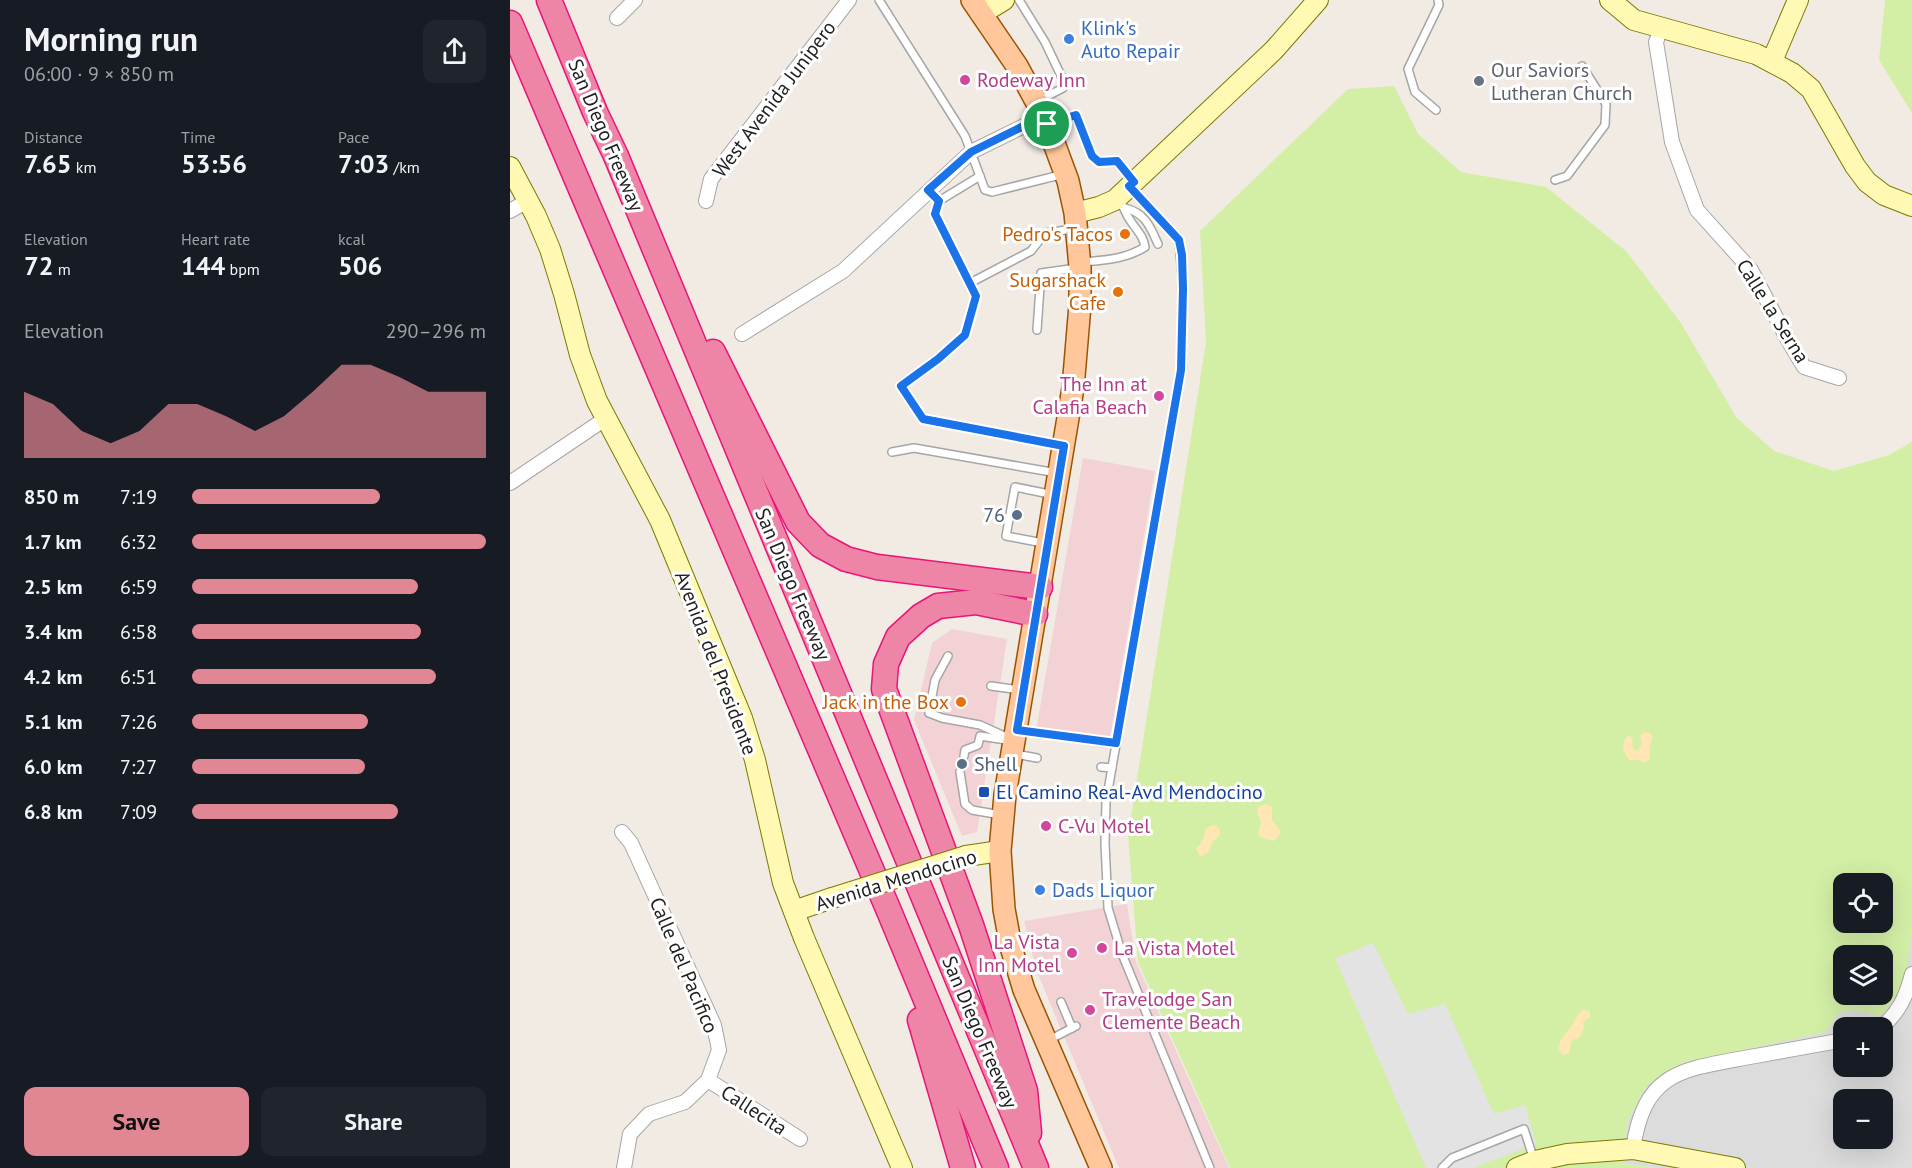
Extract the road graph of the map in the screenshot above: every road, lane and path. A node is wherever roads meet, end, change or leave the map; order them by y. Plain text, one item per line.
1 (549, 0) edge
2 (561, 0) edge
3 (635, 0) edge
4 (849, 0) edge
5 (879, 0) edge
6 (1004, 0) edge
7 (1019, 0) edge
8 (1318, 0) edge
9 (1438, 0) edge
10 (1610, 0) edge
11 (1798, 0) edge
12 (976, 7) edge
13 (617, 18) dead end
14 (510, 23) edge
15 (1660, 28) junction
16 (510, 44) edge
17 (1772, 61) junction
18 (1582, 66) dead end
19 (1436, 110) dead end
20 (596, 112) junction
21 (547, 113) junction
22 (1043, 114) junction
23 (971, 152) junction
24 (616, 156) junction
25 (510, 167) edge
26 (1066, 174) junction
27 (980, 176) junction
28 (1555, 180) dead end
29 (928, 190) junction
30 (1126, 193) junction
31 (706, 201) dead end
32 (939, 201) junction
33 (519, 206) edge
34 (1912, 206) edge
35 (1076, 221) junction
36 (1158, 244) dead end
37 (1080, 265) junction
38 (970, 283) junction
39 (1037, 330) dead end
40 (742, 334) dead end
41 (1839, 378) dead end
42 (605, 419) junction
43 (1064, 446) junction
44 (892, 452) dead end
45 (1060, 473) junction
46 (510, 483) edge
47 (1056, 495) junction
48 (1048, 544) junction
49 (1040, 587) junction
50 (1035, 614) junction
51 (948, 656) dead end
52 (991, 686) dead end
53 (1023, 690) junction
54 (1015, 742) junction
55 (1116, 743) junction
56 (964, 756) dead end
57 (1037, 758) dead end
58 (1101, 767) dead end
59 (1112, 768) junction
60 (960, 771) dead end
61 (1003, 816) junction
62 (622, 832) dead end
63 (1000, 851) junction
64 (794, 911) junction
65 (889, 911) junction
66 (1912, 974) edge
67 (1061, 1002) dead end
68 (1891, 1017) edge
69 (1047, 1041) junction
70 (1833, 1042) edge
71 (708, 1080) junction
72 (800, 1139) dead end
73 (1633, 1149) junction
74 (1034, 1163) edge
75 (1526, 1165) edge
76 (624, 1168) edge
77 (902, 1168) edge
78 (963, 1168) edge
79 (996, 1168) edge
80 (1101, 1168) edge
81 (1210, 1168) edge
82 (1442, 1168) edge
83 (1735, 1168) edge

1 - 20 highway, San Diego Freeway
2 - 20 highway
3 - 13 street
4 - 31 street, West Avenida Junipero
5 - 23 lane
6 - 12 main road
7 - 22 lane
8 - 30 main road
9 - 19 lane
10 - 15 main road
11 - 17 main road
12 - 22 main road
14 - 21 highway, San Diego Freeway
15 - 17 main road
15 - 41 street, Calle la Serna
16 - 21 highway
17 - 34 main road
18 - 28 lane
20 - 24 highway, San Diego Freeway
21 - 65 highway, San Diego Freeway
22 - 23 street
22 - 26 main road
22 - 30 lane
23 - 27 lane
23 - 29 street
24 - 49 highway
24 - 74 highway, San Diego Freeway
25 - 33 main road, Avenida del Presidente
26 - 27 lane
26 - 35 main road
27 - 32 lane
29 - 32 lane
29 - 40 street
30 - 35 main road
30 - 36 lane
30 - 37 lane
30 - 55 lane
32 - 38 lane
33 - 42 main road, Avenida del Presidente
35 - 37 main road
35 - 38 lane
37 - 39 lane
37 - 43 main road
38 - 43 lane
42 - 46 street
42 - 64 main road, Avenida del Presidente
43 - 45 main road
44 - 45 lane
45 - 47 main road
47 - 48 main road
47 - 48 lane
48 - 49 main road
49 - 50 main road
50 - 53 main road
50 - 74 highway
51 - 54 lane
52 - 53 lane
53 - 54 main road
54 - 55 lane
54 - 56 lane
54 - 57 lane
54 - 61 main road
55 - 59 lane
58 - 59 lane
59 - 81 lane
60 - 61 lane
61 - 63 main road
62 - 71 street, Calle del Pacifico
63 - 64 main road, Avenida Mendocino, bridge
63 - 69 main road
64 - 77 main road, Avenida del Presidente
65 - 78 highway
65 - 79 highway, San Diego Freeway
66 - 68 street
67 - 69 lane
69 - 80 main road
70 - 73 street
71 - 72 street, Callecita
71 - 76 street, Calle del Pacifico
73 - 75 main road
73 - 83 main road
75 - 82 lane

